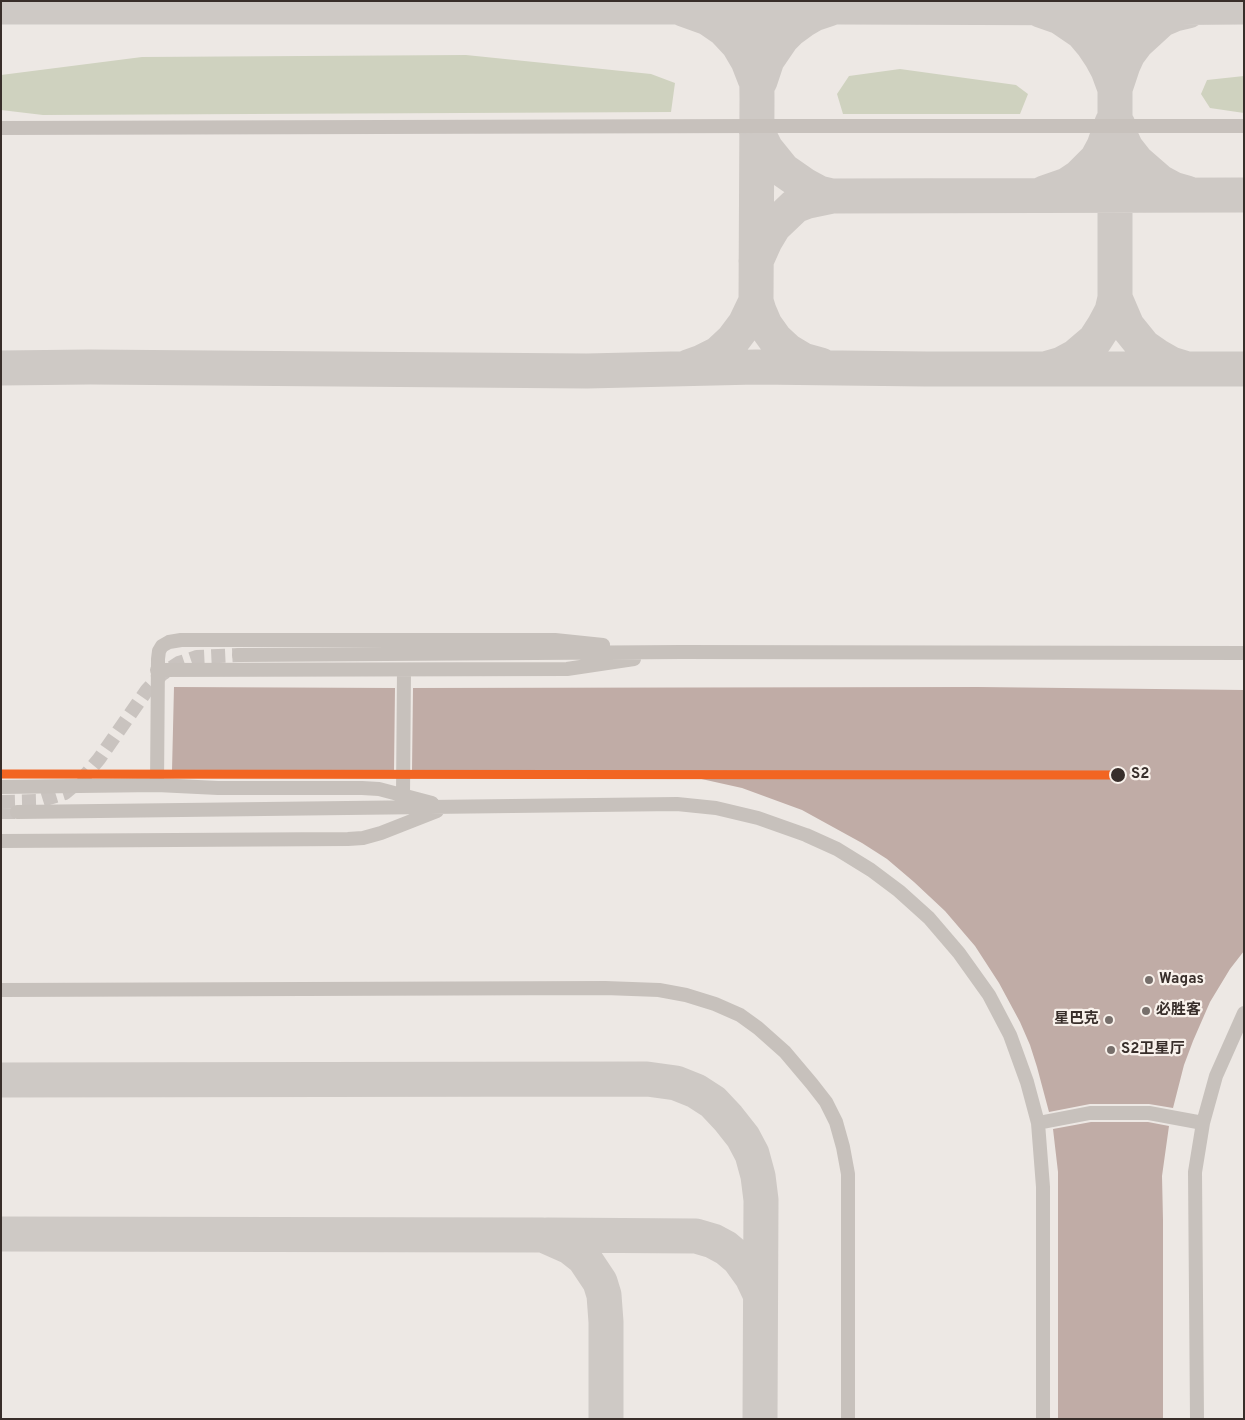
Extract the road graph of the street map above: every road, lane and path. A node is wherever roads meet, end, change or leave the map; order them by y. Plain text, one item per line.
1 (1244, 126) edge
2 (1, 128) edge
3 (681, 652) junction
4 (1244, 653) edge
5 (239, 655) tunnel mouth
6 (158, 670) junction
7 (404, 670) junction
8 (157, 785) junction
9 (1, 787) edge
10 (403, 795) junction
11 (447, 808) junction
12 (17, 812) tunnel mouth
13 (1, 841) edge
14 (1, 990) edge
15 (1244, 1013) edge
16 (1038, 1123) junction
17 (1203, 1123) junction
18 (848, 1419) edge
19 (1043, 1419) edge
20 (1197, 1419) edge

1 - 2 lane
3 - 4 lane
3 - 5 lane
3 - 6 lane
3 - 7 lane
6 - 7 lane
6 - 8 lane
7 - 10 lane
8 - 9 lane
8 - 10 lane
10 - 11 lane
11 - 12 lane
11 - 13 lane
11 - 16 lane
14 - 18 lane
15 - 17 lane
16 - 17 lane
16 - 19 lane
17 - 20 lane

